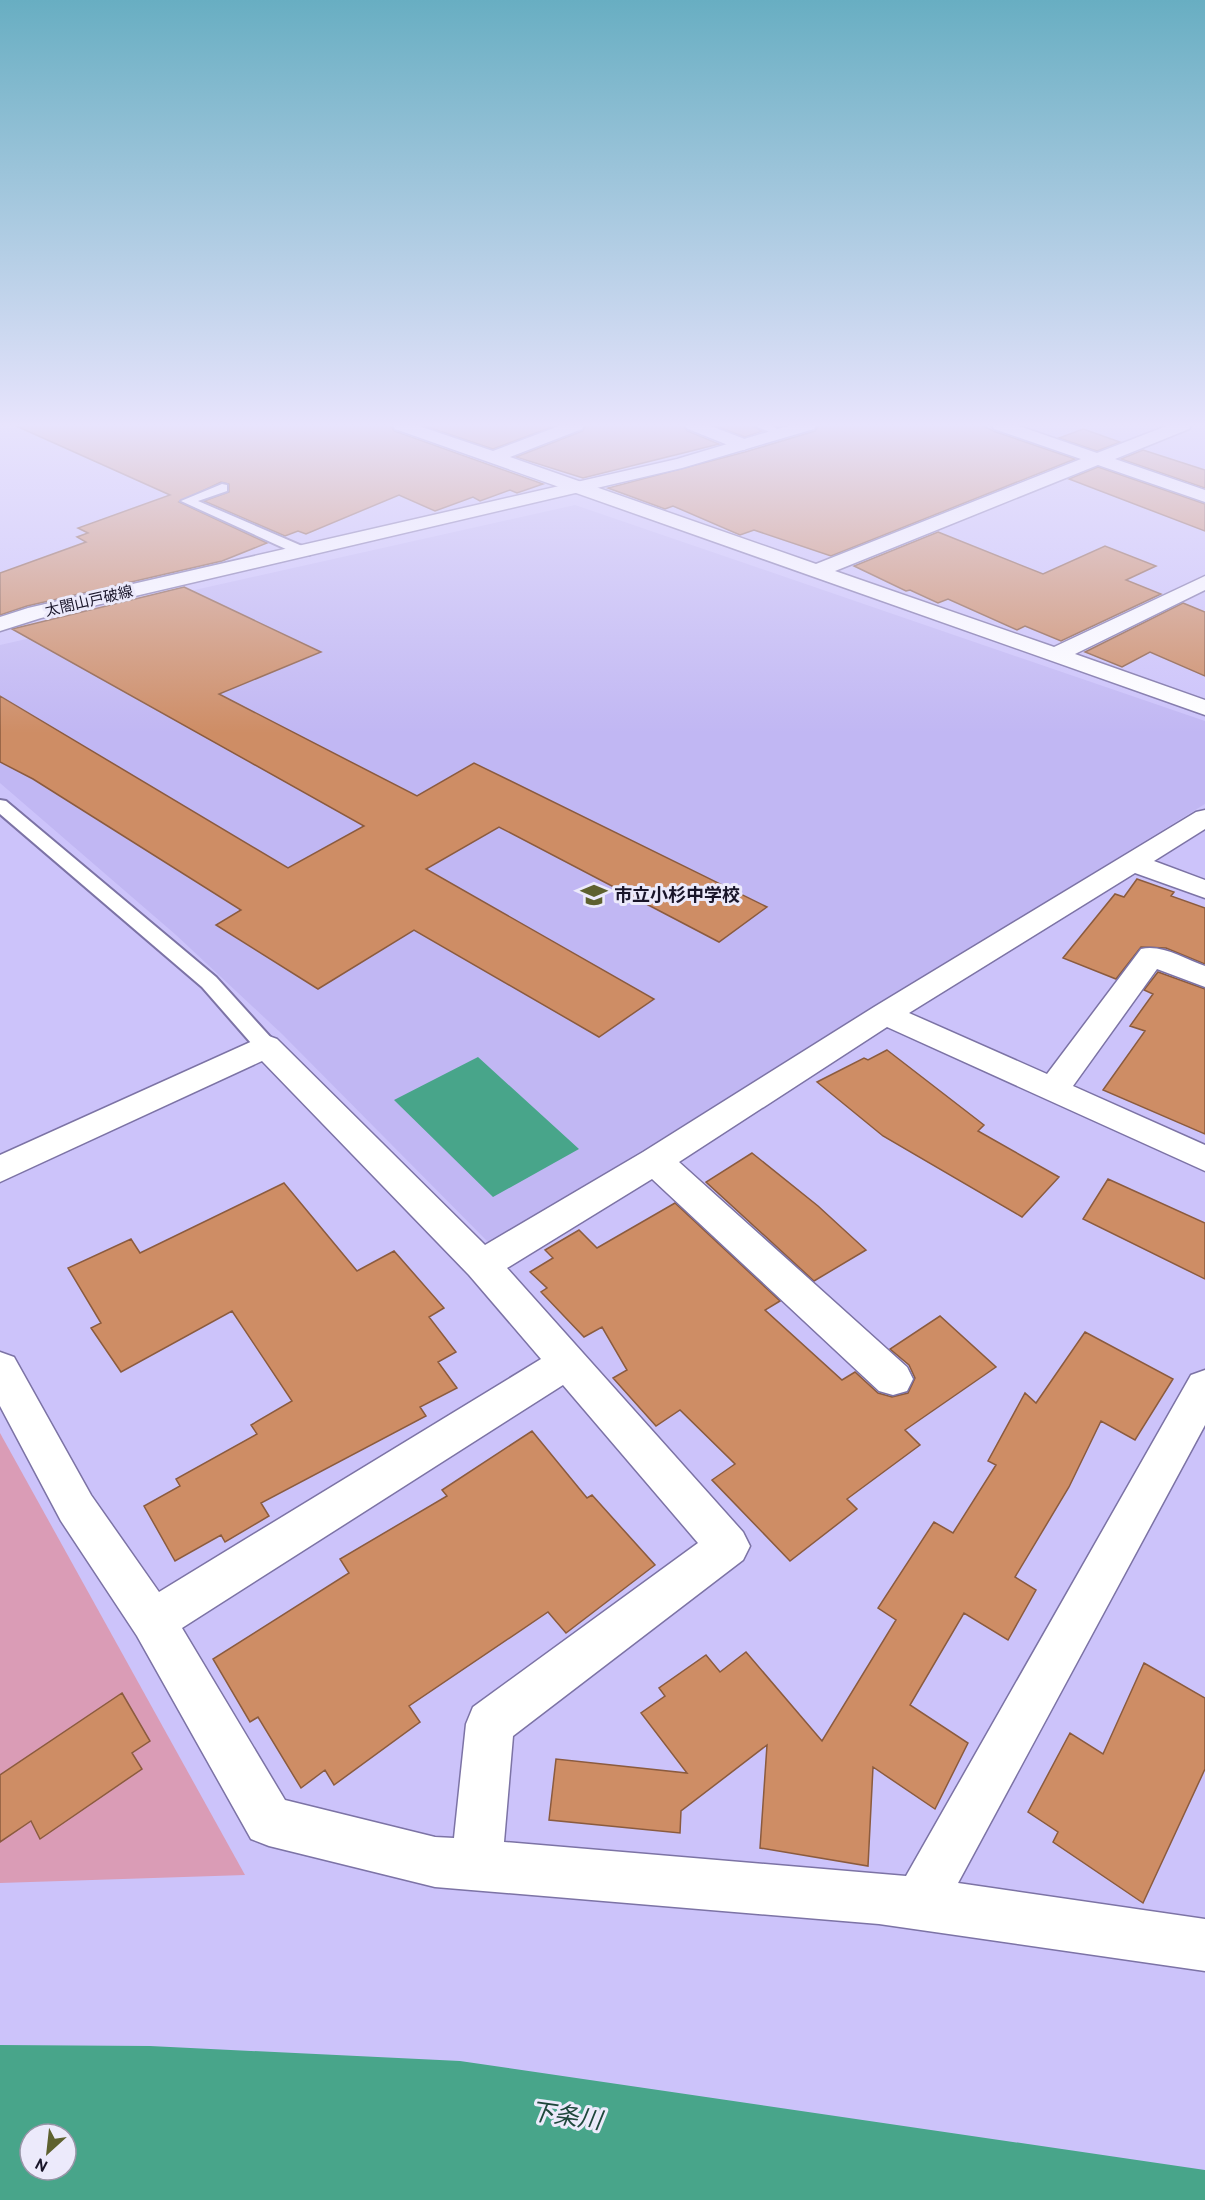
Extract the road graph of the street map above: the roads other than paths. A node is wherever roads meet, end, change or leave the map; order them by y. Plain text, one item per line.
1 (248, 528) edge
2 (406, 528) edge
3 (690, 528) edge
4 (925, 528) edge
5 (304, 552) junction
6 (814, 572) junction
7 (1205, 582) edge
8 (0, 624) edge
9 (1056, 655) junction
10 (1205, 708) edge
11 (0, 805) edge
12 (1205, 818) edge
13 (1134, 864) junction
14 (1205, 890) edge
15 (1205, 977) edge
16 (885, 1014) junction
17 (266, 1046) junction
18 (1052, 1091) junction
19 (1205, 1159) edge
20 (655, 1161) junction
21 (0, 1169) edge
22 (482, 1265) junction
23 (568, 1362) junction
24 (0, 1368) edge
25 (893, 1379) dead end
26 (1205, 1387) edge
27 (153, 1621) junction
28 (477, 1865) junction
29 (920, 1904) junction
30 (1205, 1945) edge

1 - 5 lane
2 - 5 street, 太閤山戸破線
3 - 6 street
4 - 6 street
5 - 8 street, 太閤山戸破線
6 - 9 street
7 - 9 street
9 - 10 street
11 - 17 lane
12 - 13 street
13 - 14 street
13 - 16 street
15 - 18 street
16 - 18 street
16 - 20 street
17 - 21 street
17 - 22 street
18 - 19 street
20 - 22 street
20 - 25 street
22 - 23 street
23 - 27 street
23 - 28 street
24 - 27 street
26 - 29 street
27 - 28 street
28 - 29 street
29 - 30 street

